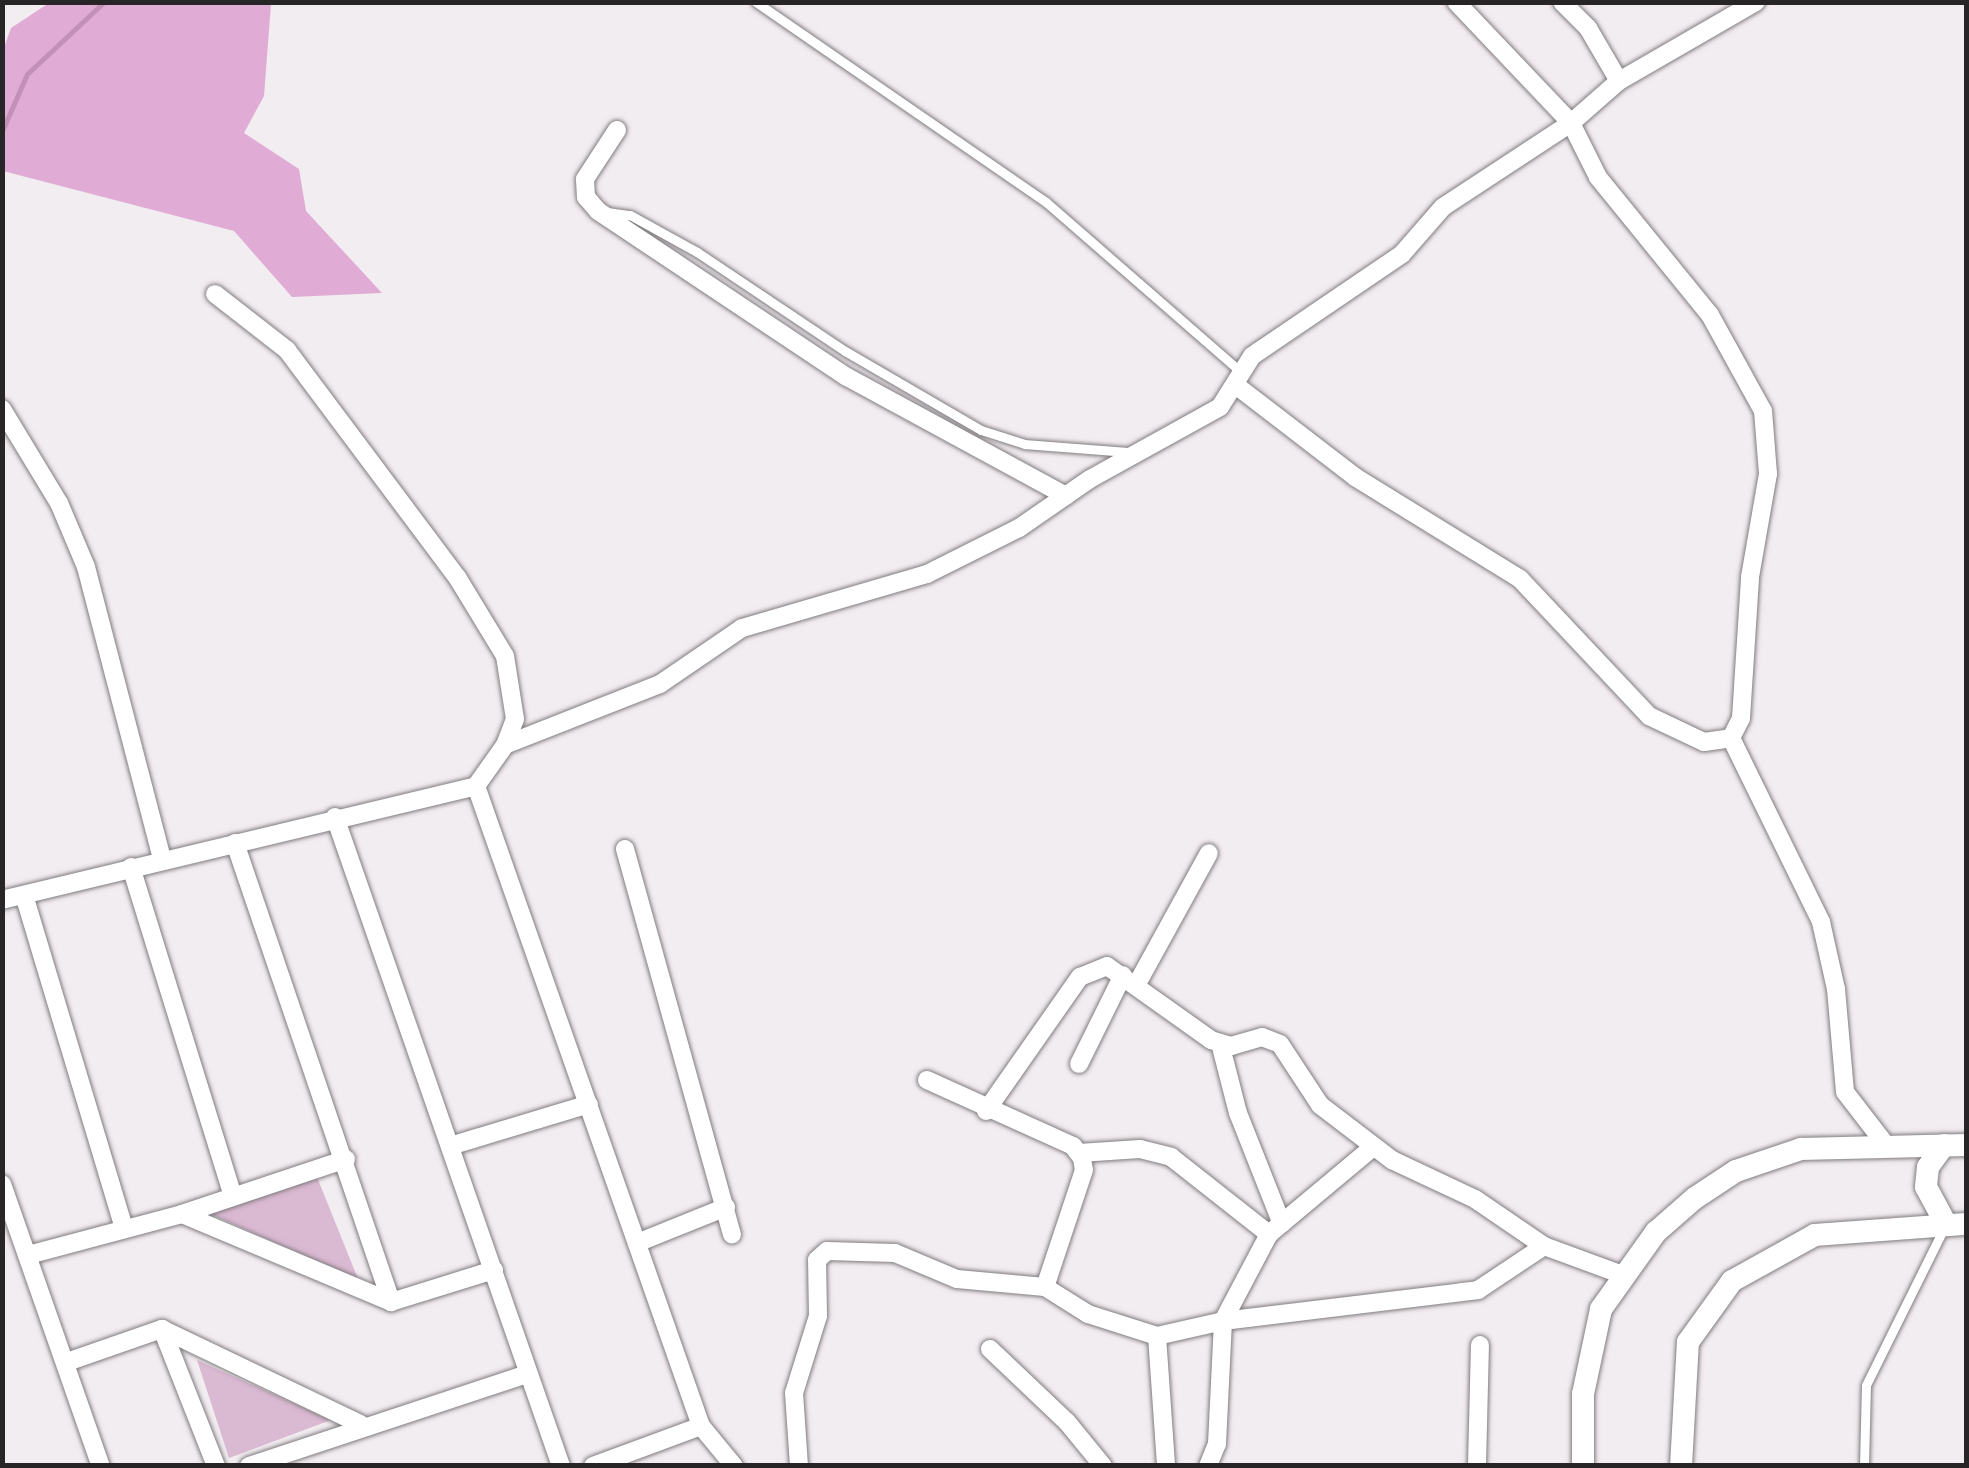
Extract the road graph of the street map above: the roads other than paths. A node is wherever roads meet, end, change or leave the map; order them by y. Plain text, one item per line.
1 (756, 2) edge
2 (1456, 2) edge
3 (1562, 2) edge
4 (1756, 2) edge
5 (1619, 81) junction
6 (1571, 123) junction
7 (617, 130) dead end
8 (598, 211) junction
9 (215, 294) dead end
10 (1239, 379) junction
11 (2, 409) edge
12 (1138, 453) junction
13 (1066, 496) junction
14 (1731, 738) junction
15 (505, 745) junction
16 (476, 786) junction
17 (335, 817) junction
18 (235, 843) junction
19 (625, 850) dead end
20 (1208, 853) dead end
21 (162, 858) junction
22 (130, 867) junction
23 (24, 894) junction
24 (2, 900) edge
25 (1131, 978) junction
26 (1220, 1043) junction
27 (1079, 1064) dead end
28 (928, 1080) dead end
29 (589, 1104) junction
30 (986, 1111) junction
31 (1960, 1143) edge
32 (1886, 1145) junction
33 (450, 1146) junction
34 (1373, 1147) junction
35 (1078, 1153) junction
36 (346, 1159) junction
37 (2, 1184) edge
38 (232, 1194) junction
39 (726, 1207) junction
40 (182, 1214) junction
41 (1956, 1224) edge
42 (123, 1225) junction
43 (1276, 1229) junction
44 (732, 1234) dead end
45 (638, 1243) junction
46 (1544, 1246) junction
47 (32, 1254) junction
48 (494, 1270) junction
49 (1623, 1275) junction
50 (1045, 1287) junction
51 (391, 1302) junction
52 (1223, 1321) junction
53 (162, 1329) junction
54 (1157, 1336) junction
55 (1480, 1345) dead end
56 (990, 1349) dead end
57 (66, 1362) junction
58 (527, 1374) junction
59 (360, 1424) junction
60 (701, 1426) junction
61 (101, 1466) edge
62 (216, 1466) edge
63 (249, 1466) edge
64 (561, 1466) edge
65 (593, 1466) edge
66 (734, 1466) edge
67 (798, 1466) edge
68 (1102, 1466) edge
69 (1166, 1466) edge
70 (1208, 1466) edge
71 (1478, 1466) edge
72 (1583, 1466) edge
73 (1681, 1466) edge
74 (1864, 1466) edge

1 - 10 lane
2 - 6 street
3 - 5 street
4 - 5 street
5 - 6 street
6 - 10 street
6 - 14 street
7 - 8 street
8 - 12 lane
8 - 13 street
9 - 15 street
10 - 12 street
10 - 14 street
11 - 21 street
12 - 13 street
13 - 15 street
14 - 32 street
15 - 16 street
16 - 17 street
16 - 29 street
17 - 18 street
17 - 33 street
18 - 21 street
18 - 36 street
19 - 39 street
20 - 25 street
21 - 22 street
22 - 23 street
22 - 38 street
23 - 24 street
23 - 42 street
25 - 26 street
25 - 27 street
25 - 30 street
26 - 34 street
26 - 43 street
28 - 30 street
29 - 33 street
29 - 45 street
30 - 35 street
31 - 32 street
31 - 41 street
32 - 49 street
33 - 48 street
34 - 43 street
34 - 46 street
35 - 43 street
35 - 50 street
36 - 38 street
36 - 51 street
37 - 47 street
38 - 40 street
39 - 44 street
39 - 45 street
40 - 42 street
40 - 51 street
41 - 73 street
41 - 74 lane
42 - 47 street
43 - 52 street
45 - 60 street
46 - 49 street
46 - 52 street
47 - 57 street
48 - 51 street
48 - 58 street
49 - 72 street
50 - 54 street
50 - 67 street
52 - 54 street
52 - 70 street
53 - 57 street
53 - 59 street
53 - 62 street
54 - 69 street
55 - 71 street
56 - 68 street
57 - 61 street
58 - 59 street
58 - 64 street
59 - 63 street
60 - 65 street
60 - 66 street

